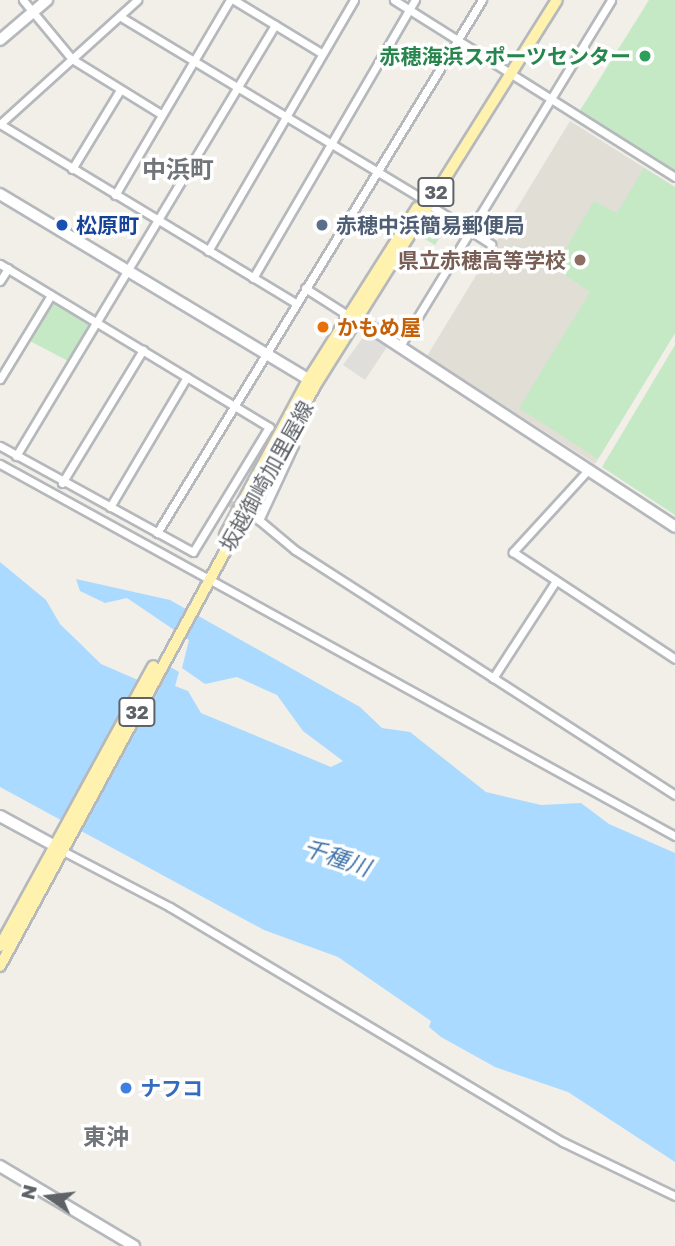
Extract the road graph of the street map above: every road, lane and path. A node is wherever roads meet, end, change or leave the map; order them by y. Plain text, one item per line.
1 (23, 0) edge
2 (47, 0) edge
3 (137, 0) edge
4 (232, 0) edge
5 (354, 0) edge
6 (394, 0) edge
7 (415, 0) edge
8 (482, 0) edge
9 (549, 0) edge
10 (557, 0) edge
11 (611, 0) edge
12 (410, 9) junction
13 (33, 12) junction
14 (121, 17) junction
15 (275, 26) junction
16 (457, 39) junction
17 (0, 40) edge
18 (321, 53) junction
19 (72, 59) junction
20 (192, 60) junction
21 (509, 71) junction
22 (239, 88) junction
23 (120, 90) junction
24 (551, 98) junction
25 (161, 114) junction
26 (284, 115) junction
27 (0, 124) edge
28 (330, 142) junction
29 (72, 169) junction
30 (376, 170) junction
31 (675, 177) edge
32 (0, 194) edge
33 (115, 195) junction
34 (425, 202) junction
35 (159, 221) junction
36 (470, 231) junction
37 (491, 244) dead end
38 (208, 251) junction
39 (0, 264) edge
40 (8, 268) junction
41 (128, 272) junction
42 (253, 278) junction
43 (0, 281) edge
44 (305, 288) junction
45 (51, 295) junction
46 (296, 303) junction
47 (354, 316) junction
48 (96, 322) junction
49 (400, 346) junction
50 (143, 350) junction
51 (265, 354) junction
52 (187, 377) junction
53 (0, 379) edge
54 (312, 382) junction
55 (234, 405) junction
56 (278, 433) junction
57 (0, 446) edge
58 (16, 456) junction
59 (0, 464) edge
60 (589, 469) junction
61 (62, 483) junction
62 (110, 507) junction
63 (675, 527) edge
64 (158, 533) junction
65 (206, 577) junction
66 (555, 582) junction
67 (675, 659) edge
68 (494, 678) junction
69 (675, 795) edge
70 (0, 816) edge
71 (675, 836) edge
72 (60, 845) junction
73 (0, 946) edge
74 (0, 966) edge
75 (0, 1166) edge
76 (675, 1196) edge
77 (114, 1241) edge
78 (134, 1246) edge

1 - 13 street
2 - 13 street
3 - 14 street
4 - 15 street
4 - 20 street
5 - 18 street
6 - 12 street
7 - 12 street
8 - 16 street
9 - 21 main road, 坂越御崎加里屋線 / 32
10 - 21 main road, 坂越御崎加里屋線 / 32
11 - 24 street
12 - 16 street
12 - 28 street
13 - 17 street
13 - 19 street
14 - 19 street
14 - 20 street
15 - 18 street
15 - 22 street
16 - 21 street
16 - 30 street
18 - 26 street
19 - 23 street
19 - 27 street
20 - 22 street
20 - 25 street
21 - 24 street
21 - 34 main road, 坂越御崎加里屋線 / 32
22 - 26 street
22 - 35 street
23 - 25 street
23 - 29 street
24 - 31 street
24 - 36 street
25 - 33 street
26 - 28 street
26 - 38 street
27 - 29 street
28 - 30 street
28 - 42 street
29 - 33 street
30 - 34 street
30 - 44 street
32 - 41 street
33 - 35 street
34 - 36 street
34 - 47 main road, 坂越御崎加里屋線 / 32
35 - 38 street
35 - 41 street
36 - 37 street
36 - 49 street
38 - 42 street
39 - 40 street
40 - 43 street
40 - 45 street
41 - 48 street
41 - 51 street
42 - 46 street
44 - 46 street
44 - 47 street
45 - 48 street
45 - 53 street
46 - 51 street
47 - 49 street
47 - 54 main road, 坂越御崎加里屋線 / 32
48 - 50 street
48 - 58 street
49 - 60 street
50 - 52 street
50 - 61 street
51 - 54 street
51 - 55 street
52 - 55 street
52 - 62 street
54 - 56 main road, 坂越御崎加里屋線 / 32
55 - 56 street
55 - 64 street
56 - 64 street
56 - 65 main road, 坂越御崎加里屋線 / 32
56 - 68 street
57 - 58 street
58 - 61 street
59 - 65 street
60 - 63 street
60 - 66 street
61 - 62 street
62 - 64 street
65 - 71 street
65 - 72 main road, 坂越御崎加里屋線 / 32
66 - 67 street
66 - 68 street
68 - 69 street
70 - 72 street
72 - 73 main road, 坂越御崎加里屋線 / 32
72 - 74 main road, 坂越御崎加里屋線 / 32
72 - 76 street
75 - 77 street
77 - 78 street

